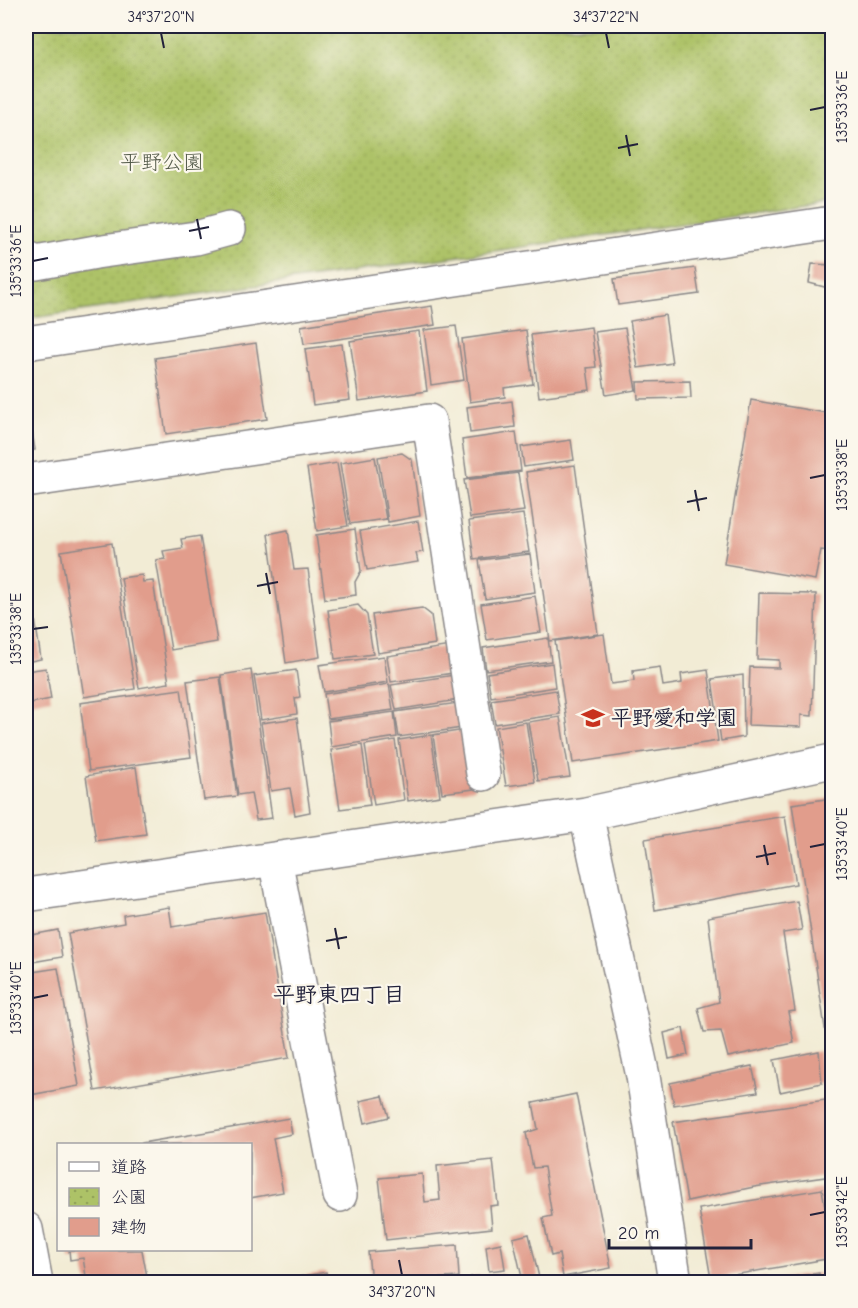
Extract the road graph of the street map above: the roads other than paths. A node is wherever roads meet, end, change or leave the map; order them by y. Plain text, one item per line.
1 (832, 223) edge
2 (229, 229) dead end
3 (26, 258) edge
4 (26, 343) edge
5 (26, 481) edge
6 (832, 761) edge
7 (483, 774) dead end
8 (586, 814) junction
9 (275, 859) junction
10 (26, 895) edge
11 (340, 1195) dead end
12 (26, 1229) edge
13 (36, 1282) edge
14 (675, 1282) edge

1 - 4 street
2 - 3 street
5 - 7 street
6 - 8 street
8 - 9 street
8 - 14 street
9 - 10 street
9 - 11 street
12 - 13 street

